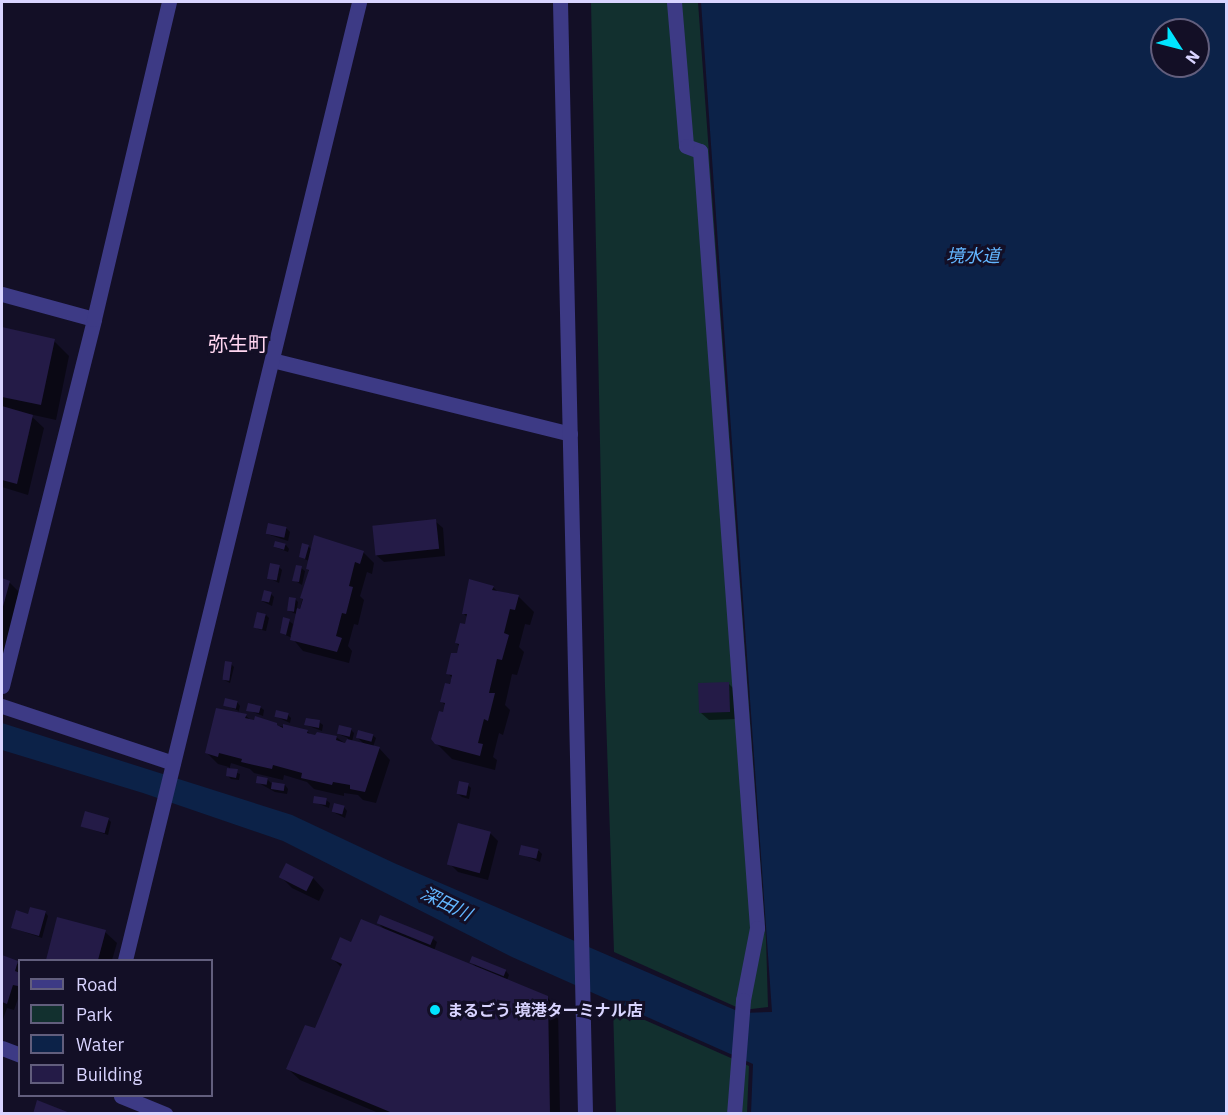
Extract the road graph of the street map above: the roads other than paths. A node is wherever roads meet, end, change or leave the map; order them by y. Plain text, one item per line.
1 (169, 2) edge
2 (359, 2) edge
3 (560, 2) edge
4 (674, 2) edge
5 (2, 294) edge
6 (94, 319) junction
7 (272, 360) junction
8 (570, 434) junction
9 (2, 686) edge
10 (2, 706) edge
11 (171, 769) junction
12 (125, 959) edge
13 (2, 1048) edge
14 (18, 1054) edge
15 (126, 1097) edge
16 (165, 1113) edge
17 (585, 1113) edge
18 (734, 1113) edge

1 - 6 street
2 - 7 street
3 - 8 street
4 - 18 street
5 - 6 street
6 - 9 street
7 - 8 street
7 - 11 street
8 - 17 street
10 - 11 street
11 - 12 street
13 - 14 street
15 - 16 street

